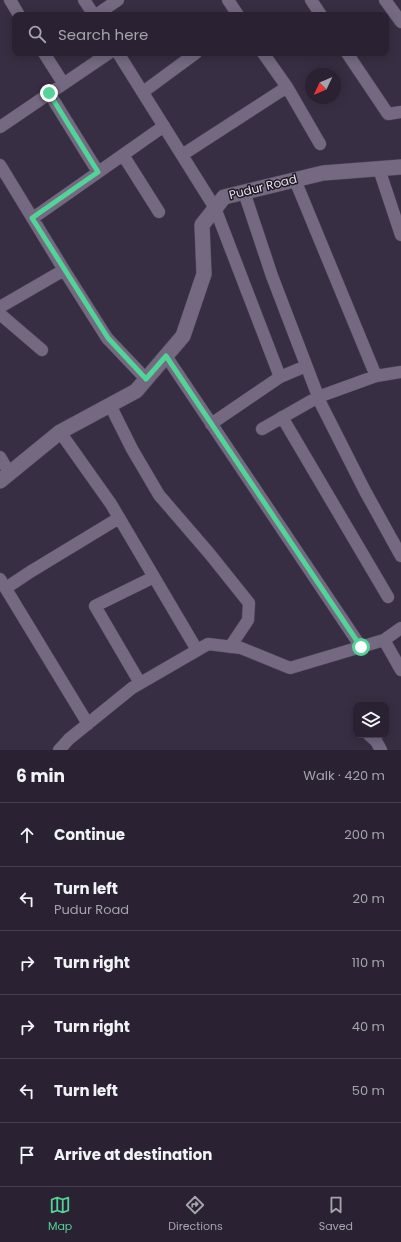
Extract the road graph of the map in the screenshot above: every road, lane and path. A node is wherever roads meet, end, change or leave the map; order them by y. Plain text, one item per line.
1 (10, 0) edge
2 (84, 0) edge
3 (118, 0) edge
4 (228, 0) edge
5 (311, 0) edge
6 (385, 0) edge
7 (17, 12) edge
8 (93, 12) edge
9 (100, 12) edge
10 (236, 12) edge
11 (319, 12) edge
12 (401, 22) edge
13 (46, 56) edge
14 (104, 56) edge
15 (120, 56) edge
16 (192, 56) edge
17 (265, 56) edge
18 (349, 56) edge
19 (63, 83) junction
20 (287, 87) junction
21 (143, 92) junction
22 (49, 93) junction
23 (401, 112) edge
24 (164, 126) junction
25 (0, 127) edge
26 (320, 144) dead end
27 (122, 155) junction
28 (182, 155) junction
29 (0, 165) edge
30 (401, 167) edge
31 (379, 169) junction
32 (98, 172) junction
33 (295, 180) junction
34 (244, 192) junction
35 (215, 208) junction
36 (159, 212) dead end
37 (32, 218) junction
38 (401, 235) edge
39 (64, 270) junction
40 (0, 307) edge
41 (0, 314) edge
42 (42, 350) dead end
43 (166, 356) junction
44 (306, 366) junction
45 (401, 372) edge
46 (376, 376) junction
47 (280, 377) junction
48 (146, 379) junction
49 (318, 397) junction
50 (110, 405) junction
51 (282, 417) junction
52 (211, 424) junction
53 (262, 429) dead end
54 (60, 432) junction
55 (0, 457) edge
56 (5, 478) edge
57 (119, 518) junction
58 (401, 556) edge
59 (154, 577) junction
60 (3, 584) edge
61 (388, 597) dead end
62 (401, 628) edge
63 (384, 640) junction
64 (230, 647) junction
65 (361, 647) junction
66 (197, 650) junction
67 (401, 670) edge
68 (140, 683) junction
69 (88, 724) junction
70 (372, 738) edge
71 (59, 750) edge
72 (381, 750) edge

1 - 7 street
2 - 8 street
3 - 9 street
4 - 10 street
5 - 11 street
6 - 12 street
13 - 19 street
14 - 19 street
15 - 21 street
16 - 21 street
17 - 20 street
18 - 23 street
19 - 22 street
20 - 26 street
20 - 28 street
21 - 24 street
22 - 25 street
22 - 32 street
24 - 27 street
24 - 28 street
27 - 32 street
27 - 36 street
28 - 35 street
29 - 37 street
30 - 31 street, Pudur Road
31 - 33 street, Pudur Road
31 - 38 street
32 - 37 street
33 - 34 street, Pudur Road
33 - 46 street
34 - 35 street, Pudur Road
34 - 44 street
35 - 43 street, Pudur Road
35 - 47 street
37 - 39 street
39 - 40 street
39 - 48 street
41 - 42 street
43 - 48 street, Pudur Road
43 - 52 street
44 - 47 street
44 - 49 street
45 - 46 street
46 - 49 street
47 - 52 street
48 - 50 street, Pudur Road
49 - 51 street
49 - 58 street
50 - 54 street, Pudur Road
50 - 64 street
51 - 53 street
51 - 61 street
52 - 65 street
54 - 56 street, Pudur Road
54 - 57 street
55 - 56 street
57 - 59 street
57 - 60 street
59 - 66 street
59 - 68 street
60 - 69 street
62 - 63 street
63 - 65 street
63 - 67 street
64 - 65 street
64 - 66 street
66 - 68 street
68 - 69 street
69 - 71 street
70 - 72 street

